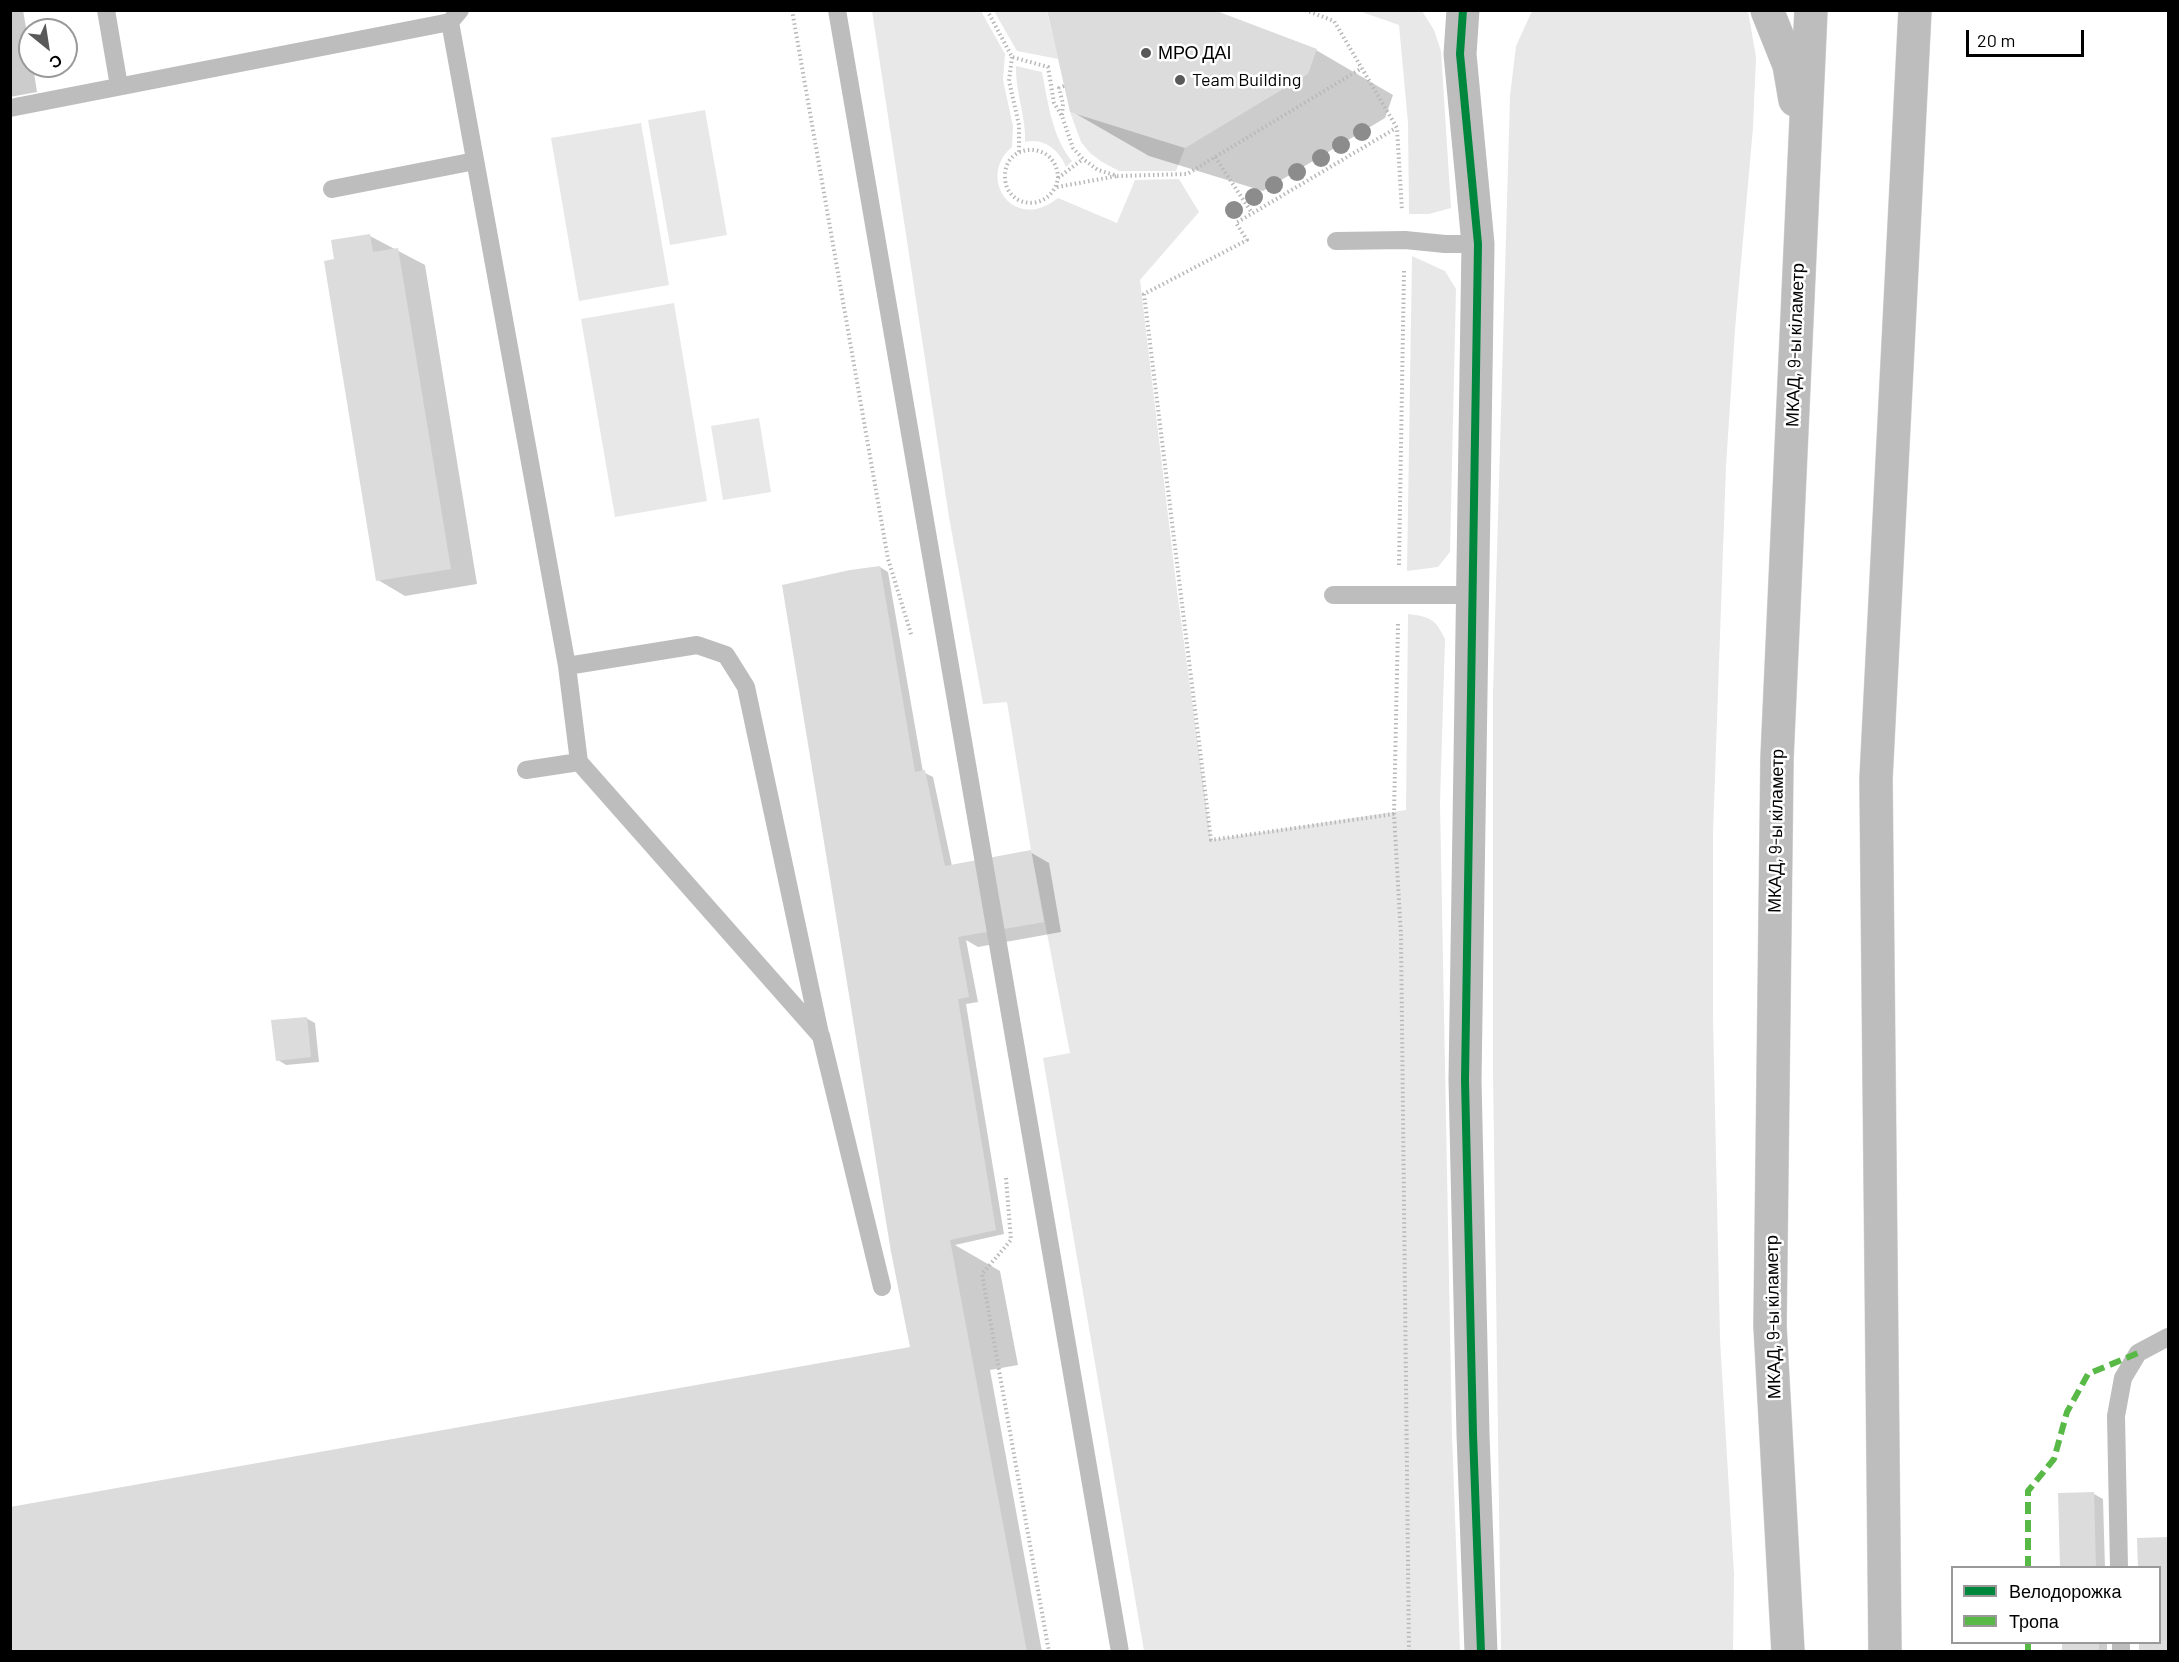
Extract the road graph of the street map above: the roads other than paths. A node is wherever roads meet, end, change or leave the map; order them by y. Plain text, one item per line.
1 (106, 10) edge
2 (837, 10) edge
3 (1463, 10) edge
4 (1767, 10) edge
5 (1811, 10) edge
6 (1915, 10) edge
7 (455, 16) edge
8 (119, 86) junction
9 (10, 108) edge
10 (1803, 153) junction
11 (475, 161) junction
12 (332, 189) dead end
13 (1336, 241) dead end
14 (1478, 243) junction
15 (1333, 595) dead end
16 (1472, 595) junction
17 (567, 666) junction
18 (579, 762) junction
19 (526, 770) dead end
20 (821, 1036) junction
21 (882, 1287) dead end
22 (2169, 1337) edge
23 (2119, 1566) edge
24 (1782, 1572) junction
25 (1886, 1648) edge
26 (1120, 1652) edge
27 (1481, 1652) edge
28 (1764, 1652) edge
29 (1788, 1652) edge

1 - 8 lane
2 - 26 lane
3 - 14 main road
4 - 10 main road
5 - 10 main road, МКАД, 9-ы кіламетр
6 - 25 main road
7 - 8 lane
7 - 11 lane
8 - 9 lane
10 - 24 main road, МКАД, 9-ы кіламетр
11 - 12 lane
11 - 17 lane
13 - 14 lane
14 - 16 main road
15 - 16 lane
16 - 27 main road
17 - 18 lane
17 - 20 lane
18 - 19 lane
18 - 20 lane
20 - 21 lane
22 - 23 lane
24 - 28 main road
24 - 29 main road, МКАД, 9-ы кіламетр

